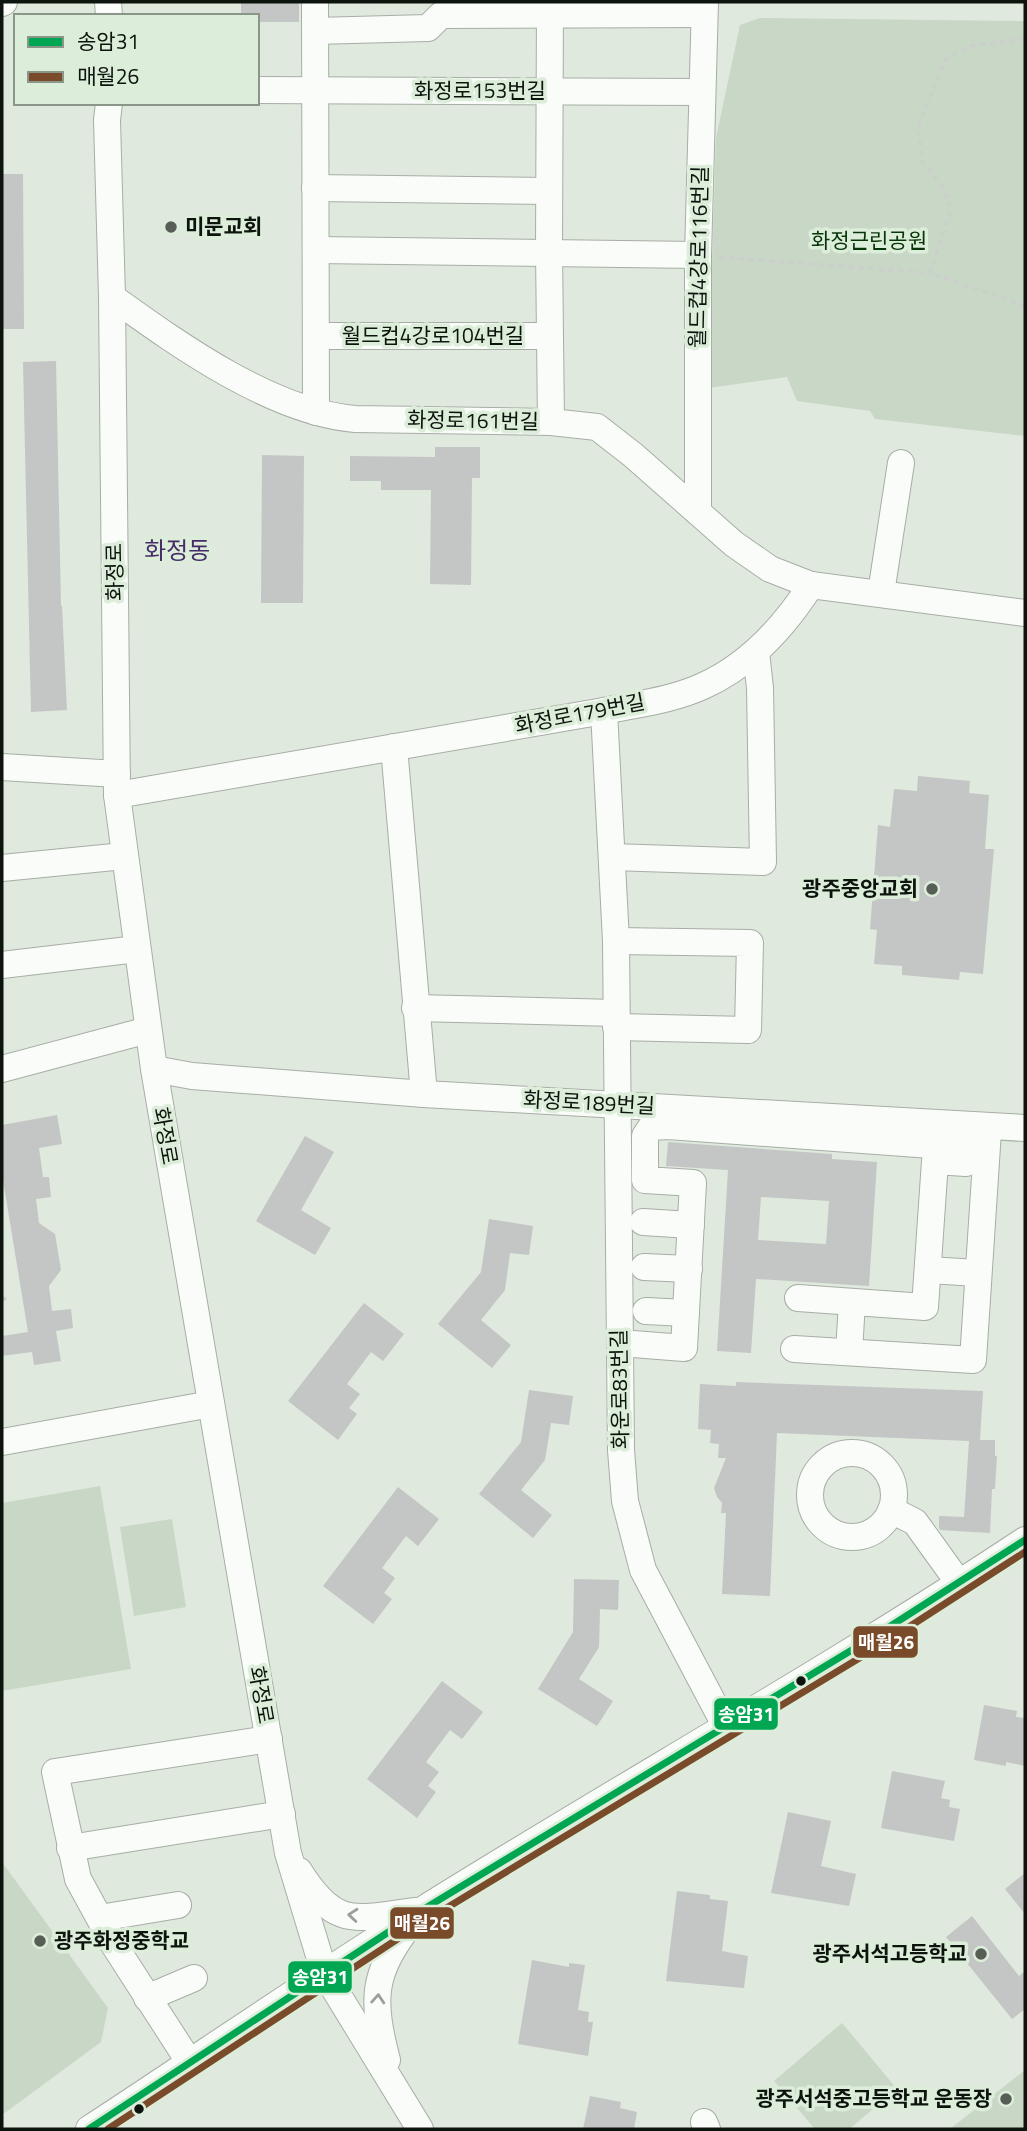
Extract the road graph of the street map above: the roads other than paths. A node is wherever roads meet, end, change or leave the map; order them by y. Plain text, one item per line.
1 (315, 2) edge
2 (551, 8) edge
3 (705, 8) edge
4 (315, 31) junction
5 (259, 90) edge
6 (315, 90) junction
7 (550, 91) junction
8 (702, 92) junction
9 (109, 105) edge
10 (315, 188) junction
11 (549, 191) junction
12 (316, 250) junction
13 (549, 251) junction
14 (698, 255) junction
15 (112, 297) junction
16 (316, 336) junction
17 (550, 336) junction
18 (316, 412) junction
19 (551, 422) junction
20 (901, 463) dead end
21 (698, 512) junction
22 (811, 585) junction
23 (881, 593) junction
24 (1025, 614) edge
25 (755, 652) junction
26 (604, 711) junction
27 (394, 747) junction
28 (2, 767) edge
29 (117, 785) junction
30 (124, 856) junction
31 (612, 857) junction
32 (2, 869) edge
33 (616, 942) junction
34 (136, 949) junction
35 (2, 965) edge
36 (415, 1007) junction
37 (616, 1020) junction
38 (148, 1030) junction
39 (2, 1069) edge
40 (153, 1069) junction
41 (424, 1094) junction
42 (617, 1104) junction
43 (1025, 1128) edge
44 (987, 1146) junction
45 (643, 1222) dead end
46 (691, 1225) junction
47 (644, 1267) dead end
48 (689, 1269) junction
49 (928, 1270) junction
50 (978, 1273) junction
51 (798, 1298) dead end
52 (852, 1302) junction
53 (646, 1311) dead end
54 (686, 1313) junction
55 (620, 1343) junction
56 (794, 1349) dead end
57 (849, 1352) junction
58 (211, 1404) junction
59 (2, 1442) edge
60 (891, 1510) dead end
61 (1025, 1540) edge
62 (959, 1583) junction
63 (726, 1727) junction
64 (269, 1739) junction
65 (282, 1814) junction
66 (70, 1848) junction
67 (288, 1853) junction
68 (178, 1905) dead end
69 (421, 1911) junction
70 (100, 1918) junction
71 (324, 1972) junction
72 (194, 1978) dead end
73 (148, 1997) junction
74 (190, 2063) junction
75 (395, 2089) junction
76 (89, 2129) edge
77 (420, 2129) edge

1 - 4 street, 월드컵4강로104번길
2 - 3 street
2 - 4 street
2 - 7 street
3 - 8 street, 월드컵4강로116번길
4 - 6 street, 월드컵4강로104번길
5 - 6 street, 화정로153번길
6 - 7 street, 화정로153번길
6 - 10 street, 월드컵4강로104번길
7 - 8 street, 화정로153번길
7 - 11 street
8 - 14 street, 월드컵4강로116번길
9 - 15 street, 화정로
10 - 11 street
10 - 12 street, 월드컵4강로104번길
11 - 13 street
12 - 13 street
12 - 16 street, 월드컵4강로104번길
13 - 14 street
13 - 17 street
14 - 21 street, 월드컵4강로116번길
15 - 18 street, 화정로161번길
15 - 29 street, 화정로
16 - 17 street, 월드컵4강로104번길
16 - 18 street, 월드컵4강로104번길
17 - 19 street
18 - 19 street, 화정로161번길
19 - 21 street, 화정로161번길
20 - 23 street
21 - 22 street, 화정로161번길
22 - 23 street
22 - 25 street, 화정로179번길
23 - 24 street
25 - 26 street, 화정로179번길
25 - 31 street
26 - 27 street, 화정로179번길
26 - 31 street, 화운로83번길
27 - 29 street, 화정로179번길
27 - 36 street
28 - 29 street, 화정로179번길
29 - 30 street, 화정로
30 - 32 street
30 - 34 street, 화정로
31 - 33 street, 화운로83번길
33 - 37 street, 화운로83번길
33 - 37 street
34 - 35 street
34 - 38 street, 화정로
36 - 37 street
36 - 41 street
37 - 42 street, 화운로83번길
38 - 39 street
38 - 40 street, 화정로
40 - 41 street, 화정로189번길
40 - 58 street, 화정로
41 - 42 street, 화정로189번길
42 - 44 street, 화정로189번길
42 - 55 street, 화운로83번길
43 - 44 street, 화정로189번길
44 - 46 street
44 - 49 street
44 - 50 street
45 - 46 street
46 - 48 street
47 - 48 street
48 - 54 street
49 - 50 street
49 - 52 street
50 - 57 street
51 - 52 street
52 - 57 street
53 - 54 street
54 - 55 street
55 - 63 street, 화운로83번길
56 - 57 street
58 - 59 street
58 - 64 street, 화정로
60 - 62 street
61 - 62 street
62 - 63 street
63 - 69 street
64 - 65 street, 화정로
64 - 66 street
65 - 66 street
65 - 67 street, 화정로
66 - 70 street
69 -> 67 street
67 - 71 street, 화정로
68 - 70 street
69 - 71 street
75 -> 69 street
70 - 73 street
71 - 74 street
71 - 75 street, 화정로
72 - 73 street
73 - 74 street
74 - 76 street
75 - 77 street, 화정로

